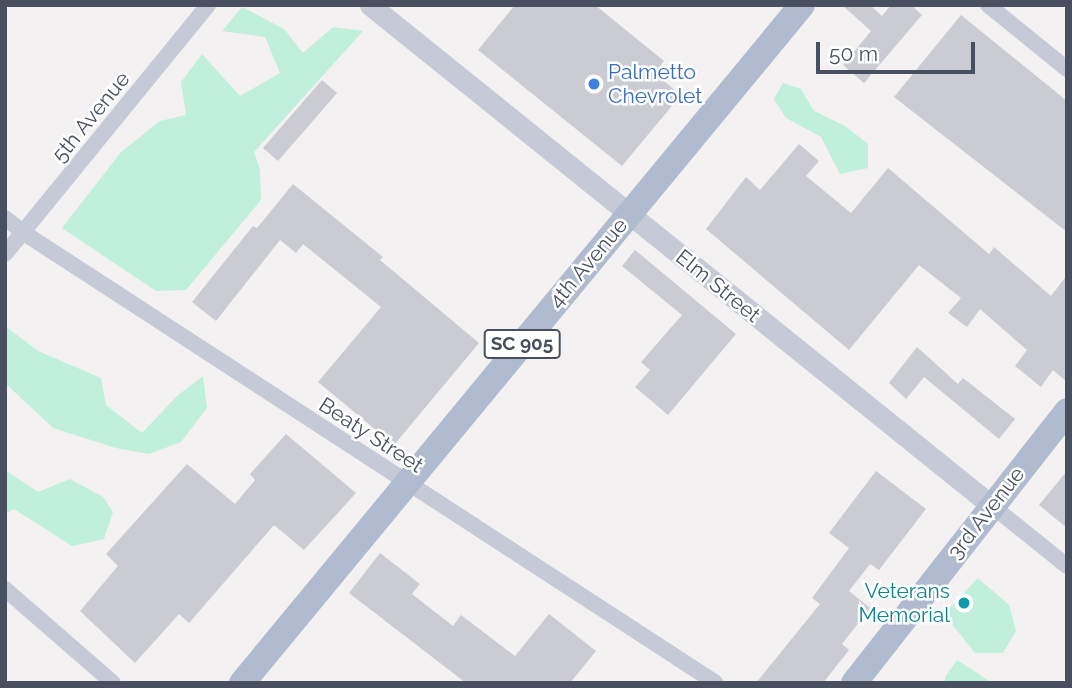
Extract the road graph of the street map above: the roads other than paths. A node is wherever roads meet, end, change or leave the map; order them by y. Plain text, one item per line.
1 (208, 5) edge
2 (370, 5) edge
3 (802, 5) edge
4 (988, 5) edge
5 (1067, 69) edge
6 (629, 214) junction
7 (5, 218) edge
8 (24, 233) junction
9 (5, 254) edge
10 (1067, 411) edge
11 (407, 484) junction
12 (991, 505) junction
13 (1067, 566) edge
14 (5, 589) edge
15 (113, 683) edge
16 (242, 683) edge
17 (716, 683) edge
18 (854, 683) edge

1 - 8 street, 5th Avenue
2 - 6 street, Elm Street
3 - 6 main road, 4th Avenue / SC 905
4 - 5 street
6 - 11 main road, 4th Avenue / SC 905
6 - 12 street, Elm Street
7 - 8 street, Beaty Street
8 - 9 street, 5th Avenue
8 - 11 street, Beaty Street
10 - 12 main road, 3rd Avenue
11 - 16 main road, 4th Avenue / SC 905
11 - 17 street, Beaty Street
12 - 13 street, Elm Street
12 - 18 main road, 3rd Avenue
14 - 15 street

